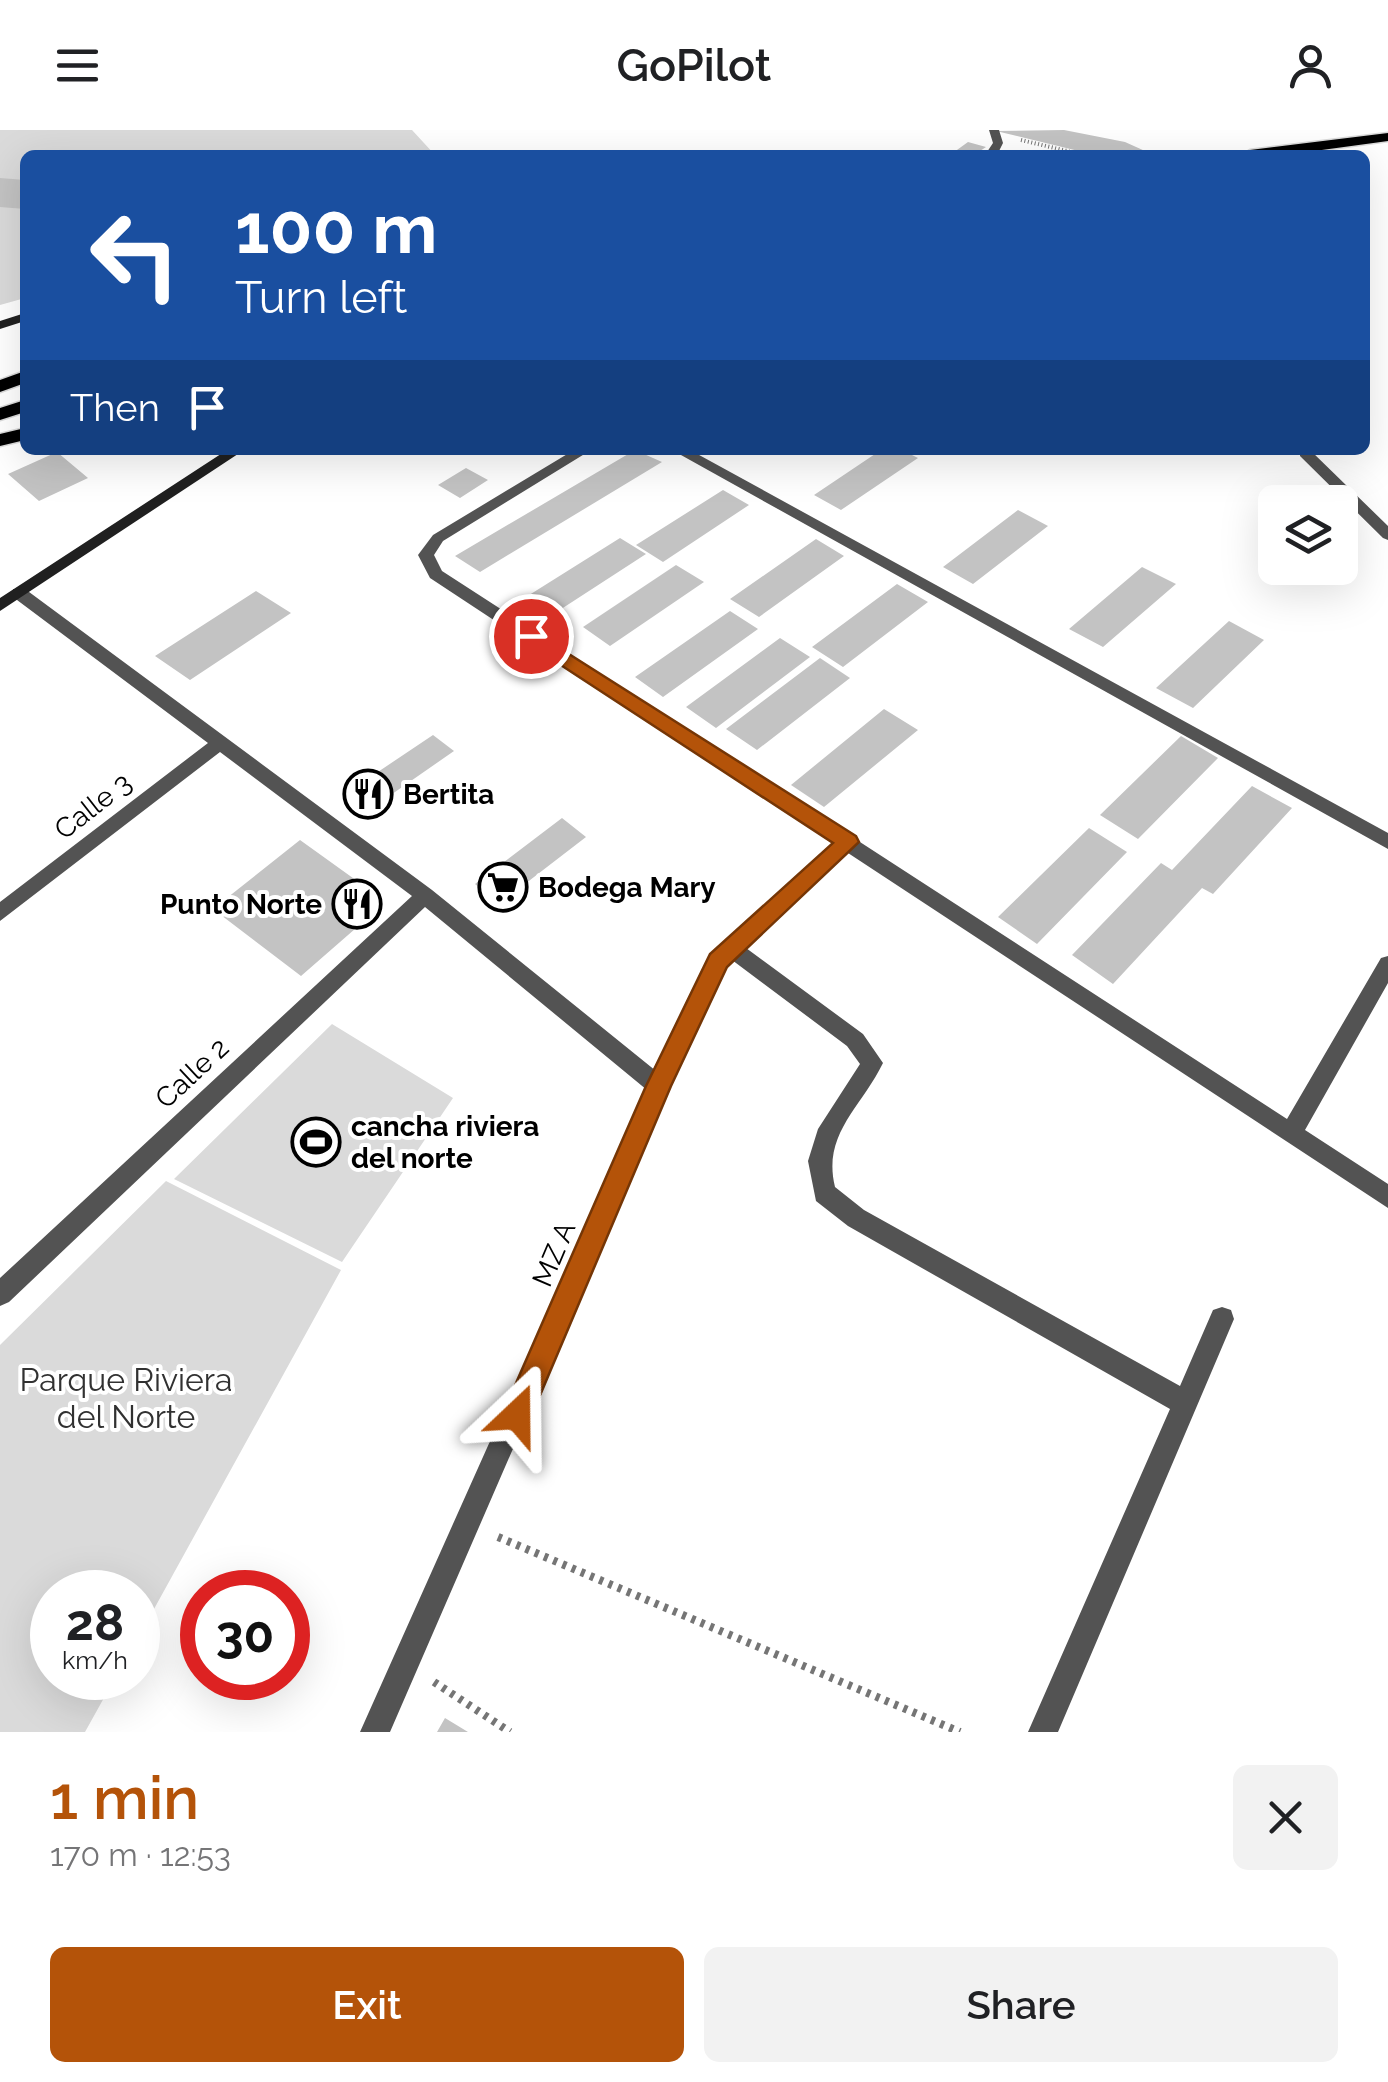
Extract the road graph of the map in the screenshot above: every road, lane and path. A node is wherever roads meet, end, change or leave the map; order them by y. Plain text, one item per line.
1 (995, 132) edge
2 (1388, 137) edge
3 (1065, 150) edge
4 (1288, 150) edge
5 (229, 455) edge
6 (576, 455) edge
7 (689, 455) edge
8 (1307, 455) edge
9 (1388, 535) edge
10 (19, 594) junction
11 (0, 606) edge
12 (220, 743) junction
13 (848, 842) junction
14 (1388, 842) edge
15 (425, 895) junction
16 (0, 914) edge
17 (732, 949) junction
18 (1388, 964) edge
19 (659, 1086) junction
20 (1290, 1133) junction
21 (1388, 1198) edge
22 (0, 1294) edge
23 (1222, 1319) dead end
24 (1185, 1403) junction
25 (470, 1525) junction
26 (408, 1665) junction
27 (375, 1732) edge
28 (510, 1732) edge
29 (960, 1732) edge
30 (1043, 1732) edge

1 - 3 path
2 - 4 highway
5 - 10 main road
6 - 13 street
7 - 14 street
8 - 9 street
10 - 11 main road
10 - 12 street
12 - 15 street
12 - 16 street, Calle 3
13 - 17 street, MZ A
13 - 20 street
15 - 19 street
15 - 22 street, Calle 2
17 - 19 street, MZ A
17 - 24 street
18 - 20 street
19 - 25 street, MZ A
20 - 21 street
23 - 24 street
24 - 30 street
25 - 26 street, MZ A
25 - 29 path
26 - 27 street, MZ A
26 - 28 path

